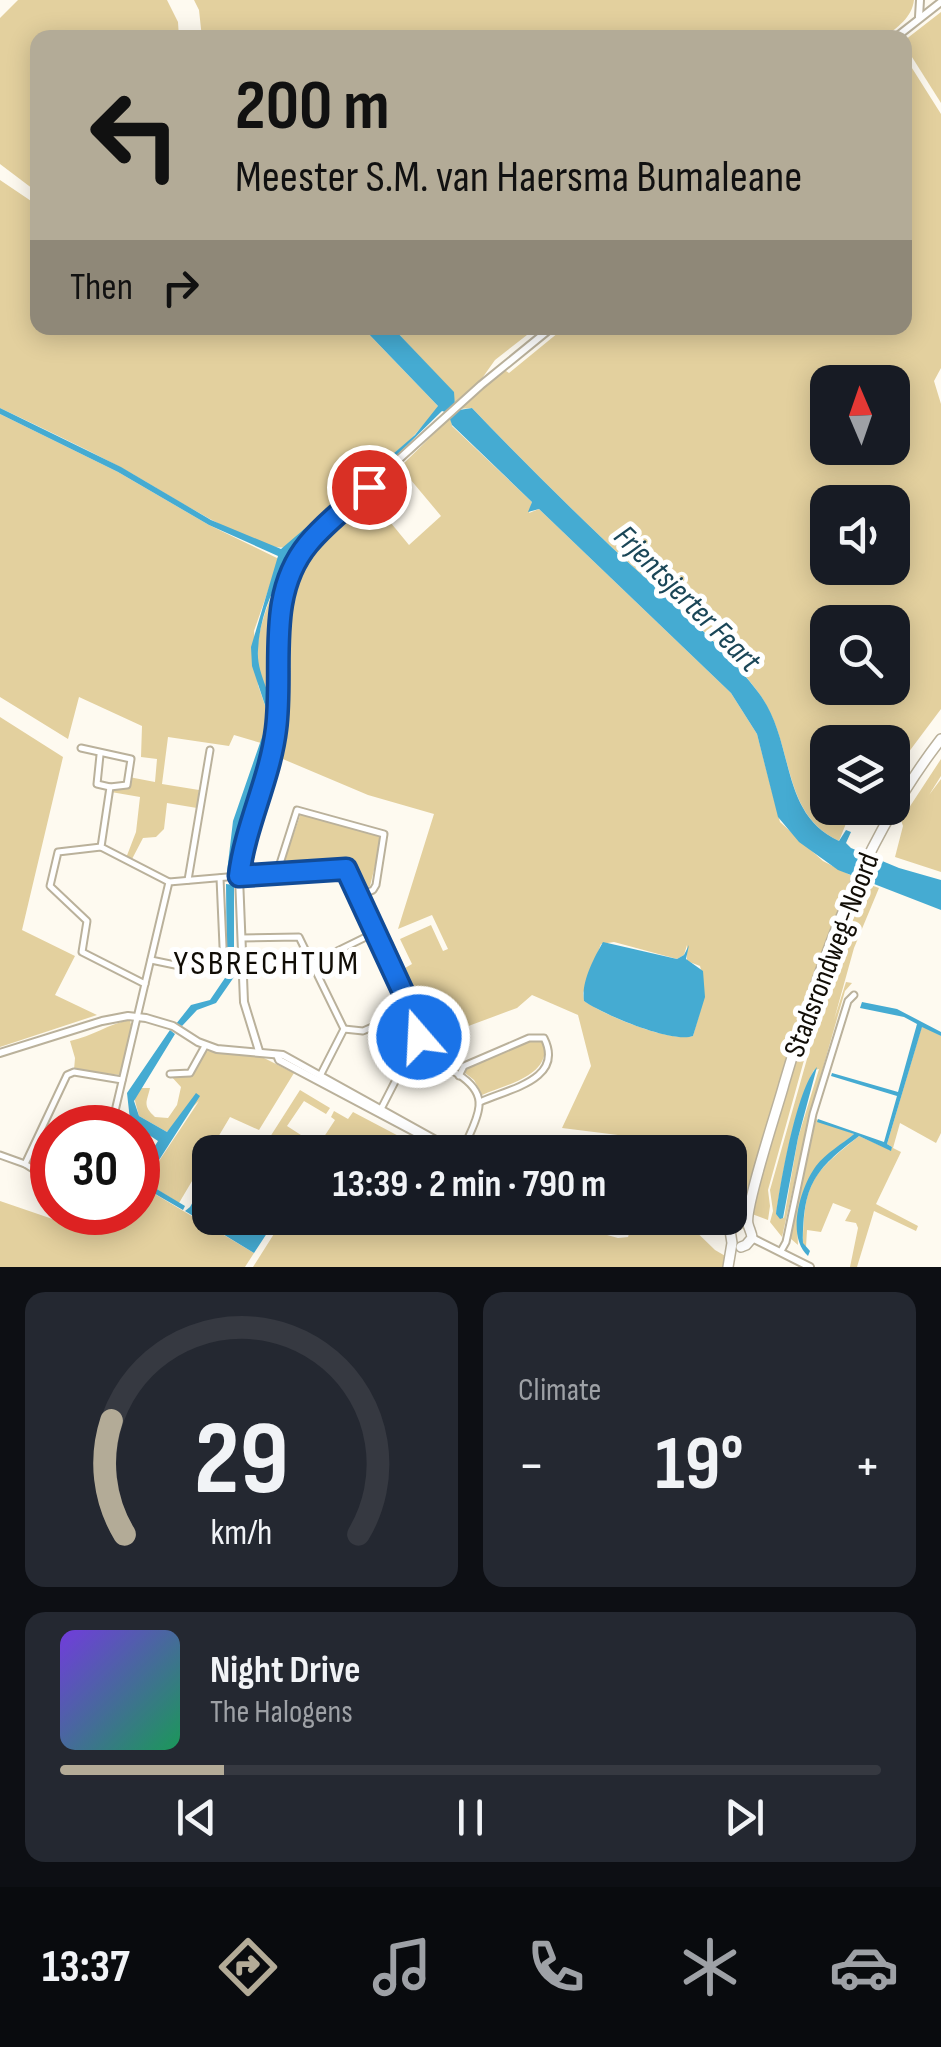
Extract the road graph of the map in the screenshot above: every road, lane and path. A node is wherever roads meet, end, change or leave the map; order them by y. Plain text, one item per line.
1 (920, 0) edge
2 (940, 1) edge
3 (919, 17) junction
4 (904, 30) edge
5 (544, 335) edge
6 (941, 739) edge
7 (81, 748) dead end
8 (210, 750) dead end
9 (100, 754) junction
10 (110, 787) junction
11 (387, 826) dead end
12 (384, 834) junction
13 (101, 848) junction
14 (277, 873) junction
15 (239, 876) junction
16 (220, 878) junction
17 (188, 880) junction
18 (169, 882) junction
19 (359, 896) junction
20 (376, 932) junction
21 (242, 938) junction
22 (151, 960) junction
23 (311, 964) junction
24 (145, 984) junction
25 (854, 995) dead end
26 (411, 1010) junction
27 (137, 1016) junction
28 (344, 1030) junction
29 (206, 1046) junction
30 (411, 1050) junction
31 (258, 1051) junction
32 (0, 1054) edge
33 (277, 1055) junction
34 (170, 1074) dead end
35 (321, 1074) junction
36 (459, 1076) junction
37 (122, 1080) junction
38 (480, 1102) junction
39 (117, 1105) edge
40 (381, 1110) junction
41 (427, 1135) edge
42 (465, 1135) edge
43 (0, 1155) edge
44 (25, 1164) junction
45 (30, 1167) edge
46 (747, 1213) edge
47 (747, 1229) edge
48 (732, 1235) edge
49 (752, 1238) junction
50 (736, 1245) junction
51 (781, 1251) junction
52 (730, 1267) edge
53 (810, 1267) edge

1 - 3 street
2 - 3 street
3 - 4 street
5 - 15 street
6 - 46 main road, Stadsrondweg-Noord
7 - 9 street
8 - 17 street
9 - 10 street
9 - 10 street
10 - 13 street
11 - 12 street
12 - 14 street
12 - 19 street
13 - 18 street
13 - 24 street
14 - 15 street
14 - 19 street
15 - 16 street
15 - 21 street
16 - 17 street
16 - 22 street
17 - 18 street
18 - 22 street
19 - 20 street
20 - 23 street
20 - 26 street
21 - 23 street
21 - 31 street
22 - 24 street
23 - 28 street
24 - 27 street
25 - 51 street
26 - 28 street
26 - 30 street
27 - 29 street
27 - 32 street
27 - 37 street
28 - 35 street
29 - 31 street
29 - 34 street
30 - 36 street
30 - 40 street
31 - 33 street
33 - 35 street
33 - 40 street
35 - 40 street
36 - 38 street
36 - 38 street
37 - 39 street
37 - 44 street
38 - 42 street
40 - 41 street
43 - 44 street
44 - 45 street
47 - 49 main road
48 - 50 main road
49 - 50 main road
49 - 51 street
50 - 52 main road
51 - 53 street

